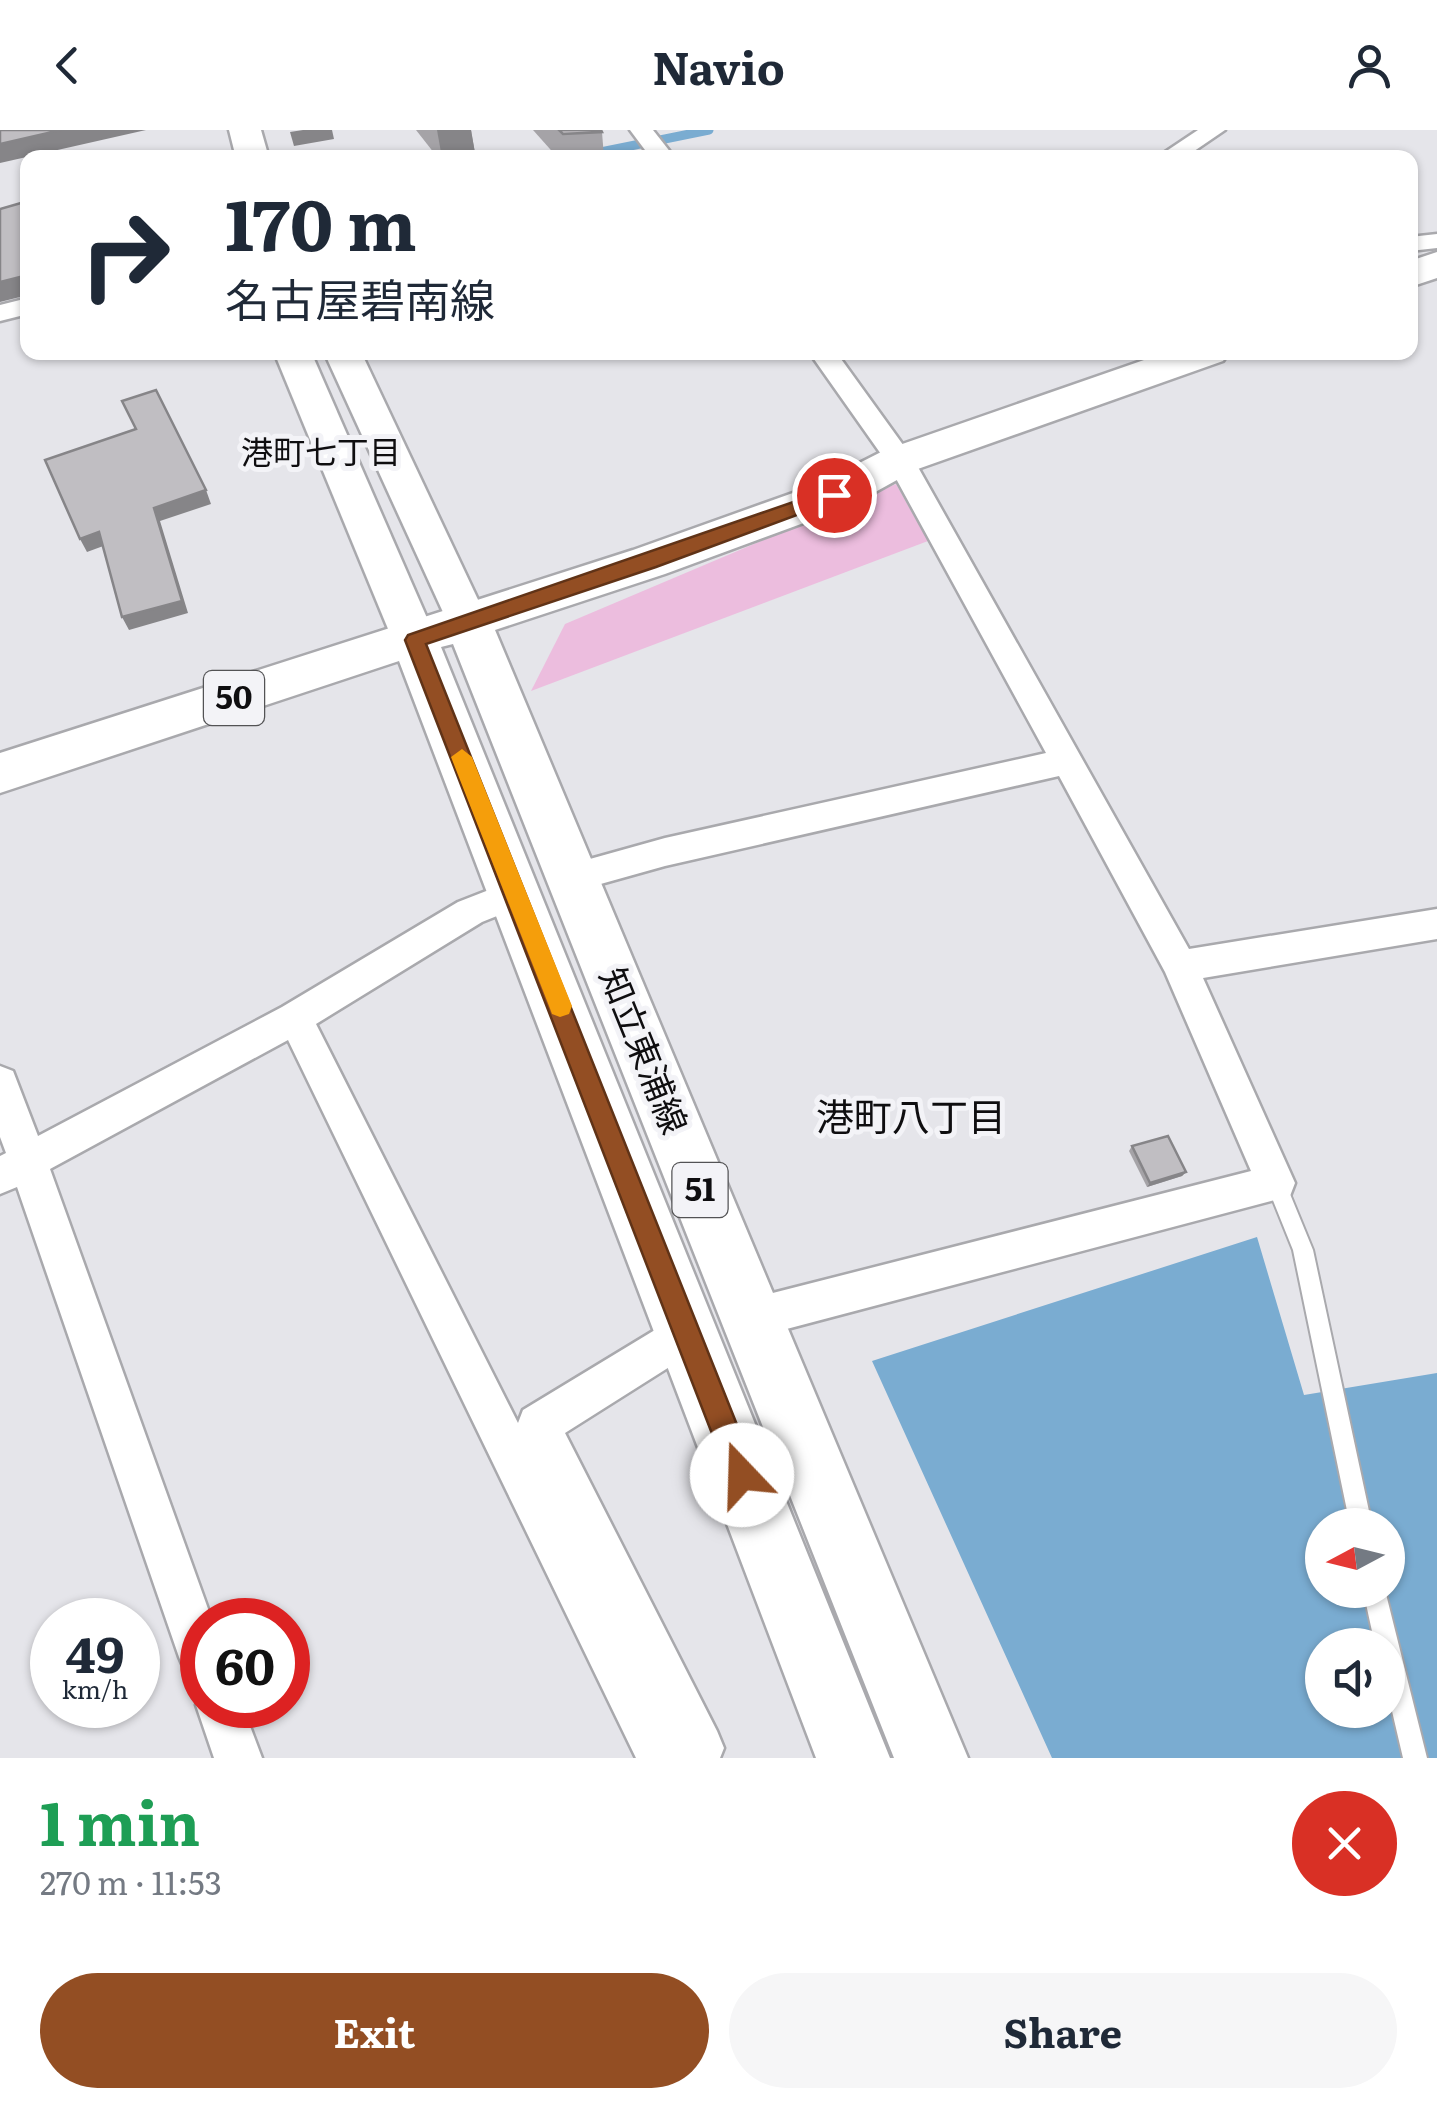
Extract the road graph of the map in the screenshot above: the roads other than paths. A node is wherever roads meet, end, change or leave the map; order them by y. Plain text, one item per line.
1 (1214, 130) edge
2 (1180, 150) edge
3 (296, 360) edge
4 (345, 360) edge
5 (828, 360) edge
6 (1187, 360) edge
7 (900, 460) junction
8 (441, 632) junction
9 (1068, 761) junction
10 (0, 774) edge
11 (544, 886) junction
12 (1437, 924) edge
13 (1180, 966) junction
14 (294, 1018) junction
15 (0, 1082) edge
16 (14, 1168) edge
17 (1276, 1183) junction
18 (753, 1318) junction
19 (687, 1333) junction
20 (1357, 1508) edge
21 (180, 1600) edge
22 (1405, 1721) edge
23 (228, 1728) edge
24 (688, 1756) edge
25 (238, 1758) edge
26 (854, 1758) edge
27 (932, 1758) edge
28 (1414, 1758) edge

1 - 2 street
3 - 8 street
4 - 8 street
5 - 7 street
6 - 7 main road, 50
7 - 8 main road, 50
7 - 9 street
8 - 10 main road, 50
8 - 11 main road, 知立東浦線 / 51
9 - 11 street
9 - 13 street
11 - 14 street
11 - 18 main road, 知立東浦線 / 51
11 - 19 main road, 知立東浦線 / 51
12 - 13 street
13 - 17 street
14 - 16 street
14 - 24 street
15 - 16 street
16 - 21 street
17 - 18 street
17 - 20 lane
18 - 27 main road, 知立東浦線 / 51
19 - 24 street
19 - 26 main road, 知立東浦線 / 51
22 - 28 lane
23 - 25 street

